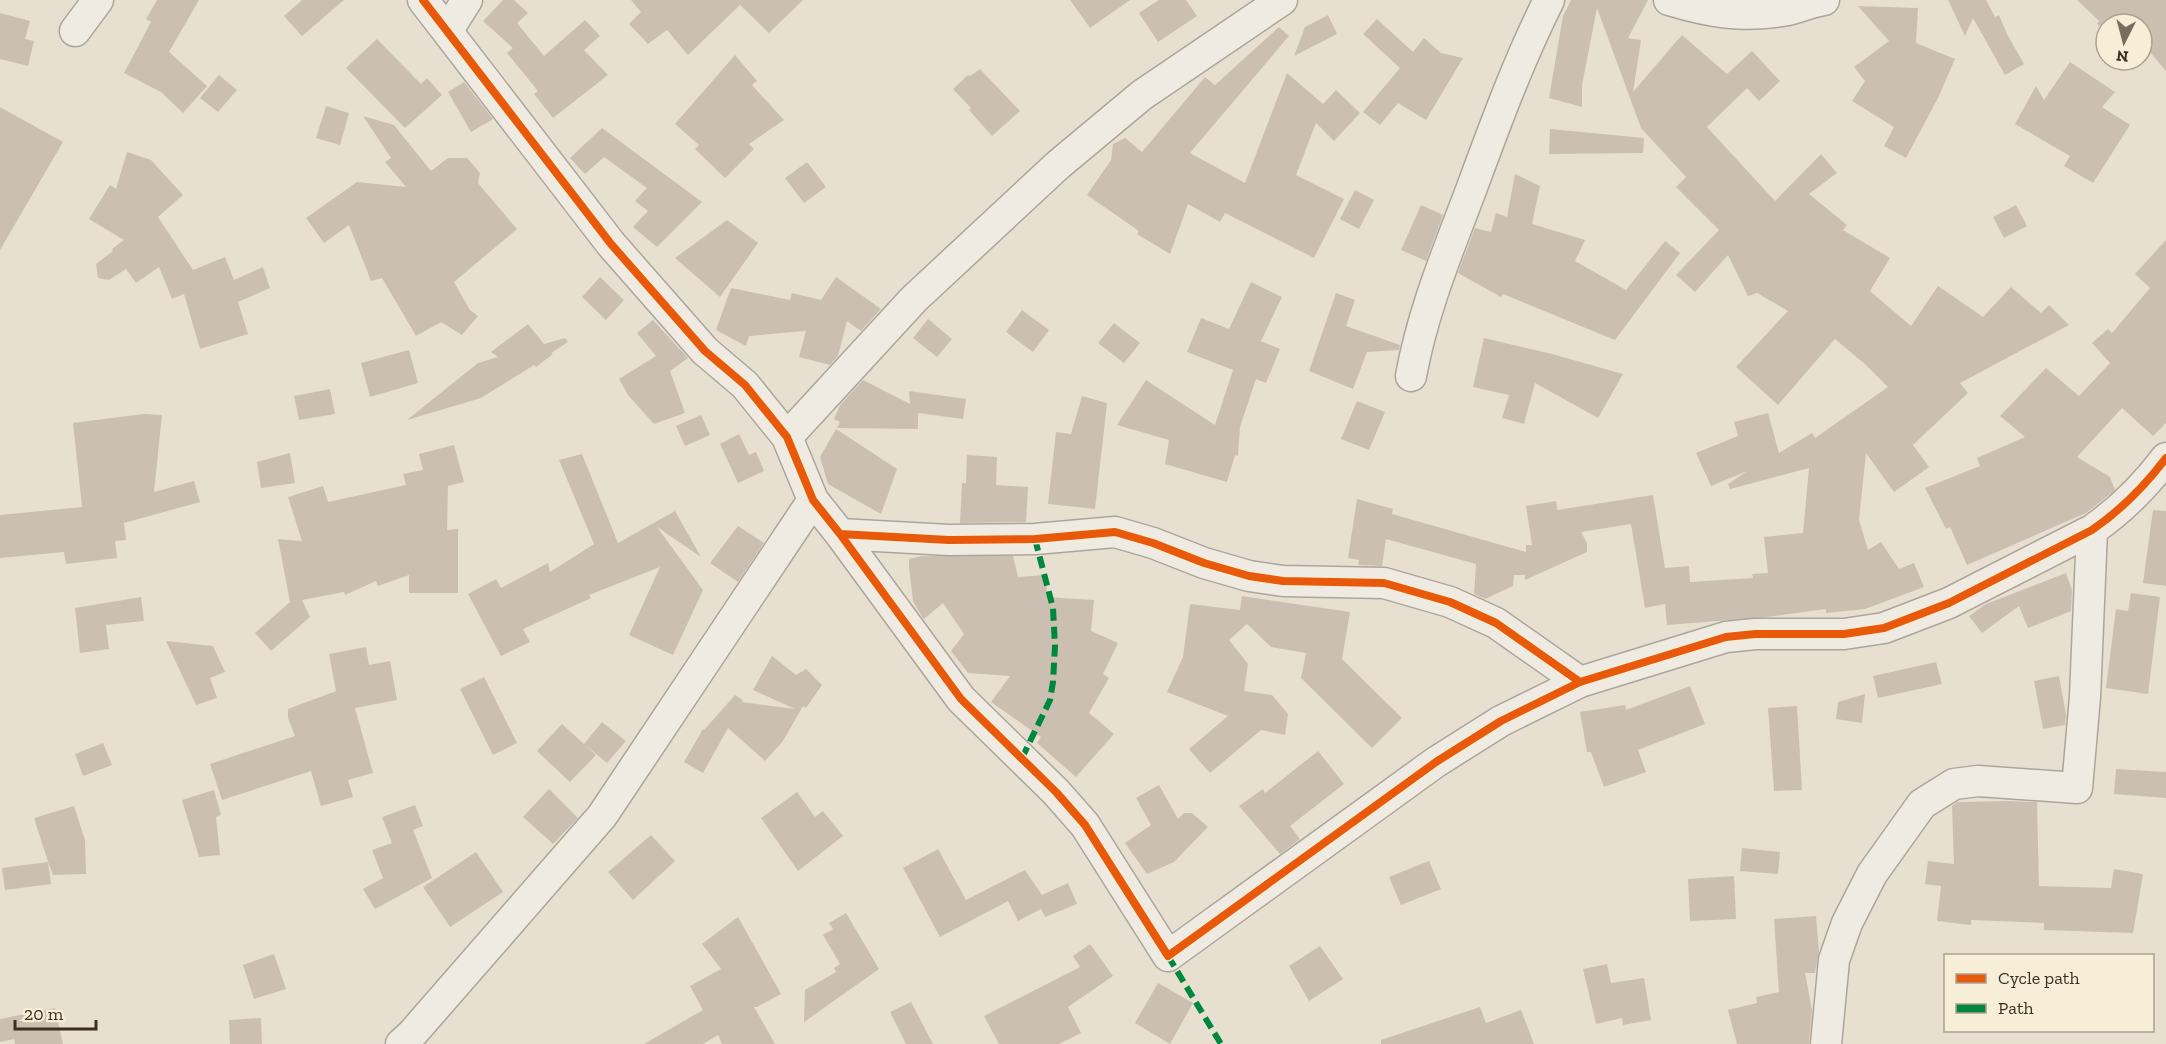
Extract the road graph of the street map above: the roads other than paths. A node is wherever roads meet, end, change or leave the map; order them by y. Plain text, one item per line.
1 (98, 0) edge
2 (423, 0) edge
3 (467, 0) edge
4 (1282, 0) edge
5 (1548, 0) edge
6 (1669, 0) edge
7 (1824, 0) edge
8 (448, 30) junction
9 (75, 31) dead end
10 (1411, 376) dead end
11 (787, 437) junction
12 (2166, 458) edge
13 (813, 500) junction
14 (2092, 530) junction
15 (840, 534) junction
16 (1580, 682) junction
17 (401, 1044) edge
18 (1826, 1044) edge

1 - 9 street
2 - 8 street
3 - 8 street
4 - 11 street
5 - 10 street
6 - 7 street
8 - 11 street
11 - 13 street
12 - 14 street
13 - 15 street
13 - 17 street
14 - 16 street
14 - 18 street
15 - 16 street
15 - 16 street

